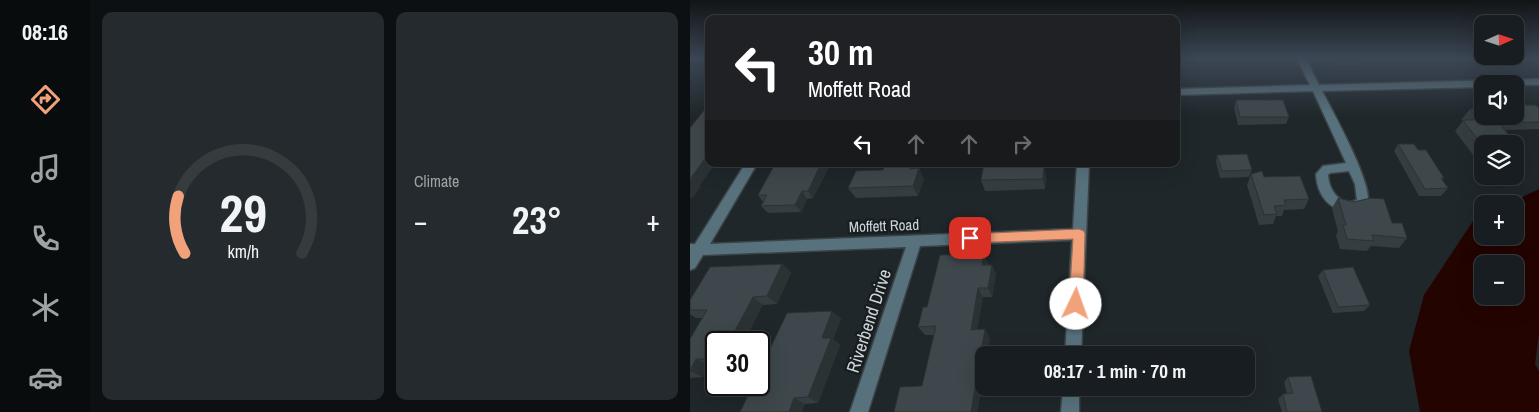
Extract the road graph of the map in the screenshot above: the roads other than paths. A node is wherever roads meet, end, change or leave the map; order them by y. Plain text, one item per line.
1 (1310, 78) edge
2 (1539, 82) edge
3 (1524, 83) edge
4 (1474, 84) edge
5 (1315, 88) junction
6 (1180, 92) edge
7 (1353, 166) dead end
8 (749, 167) edge
9 (1083, 167) edge
10 (1079, 234) junction
11 (915, 241) junction
12 (695, 249) edge
13 (690, 264) edge
14 (1073, 346) edge
15 (1071, 396) edge
16 (859, 412) edge
17 (1070, 412) edge

1 - 5 street
2 - 3 street
4 - 5 street
5 - 6 street
5 - 7 street
8 - 12 street
9 - 10 street
10 - 11 street, Moffett Road
10 - 14 street
11 - 12 street, Moffett Road
11 - 16 street, Riverbend Drive
12 - 13 street
15 - 17 street

